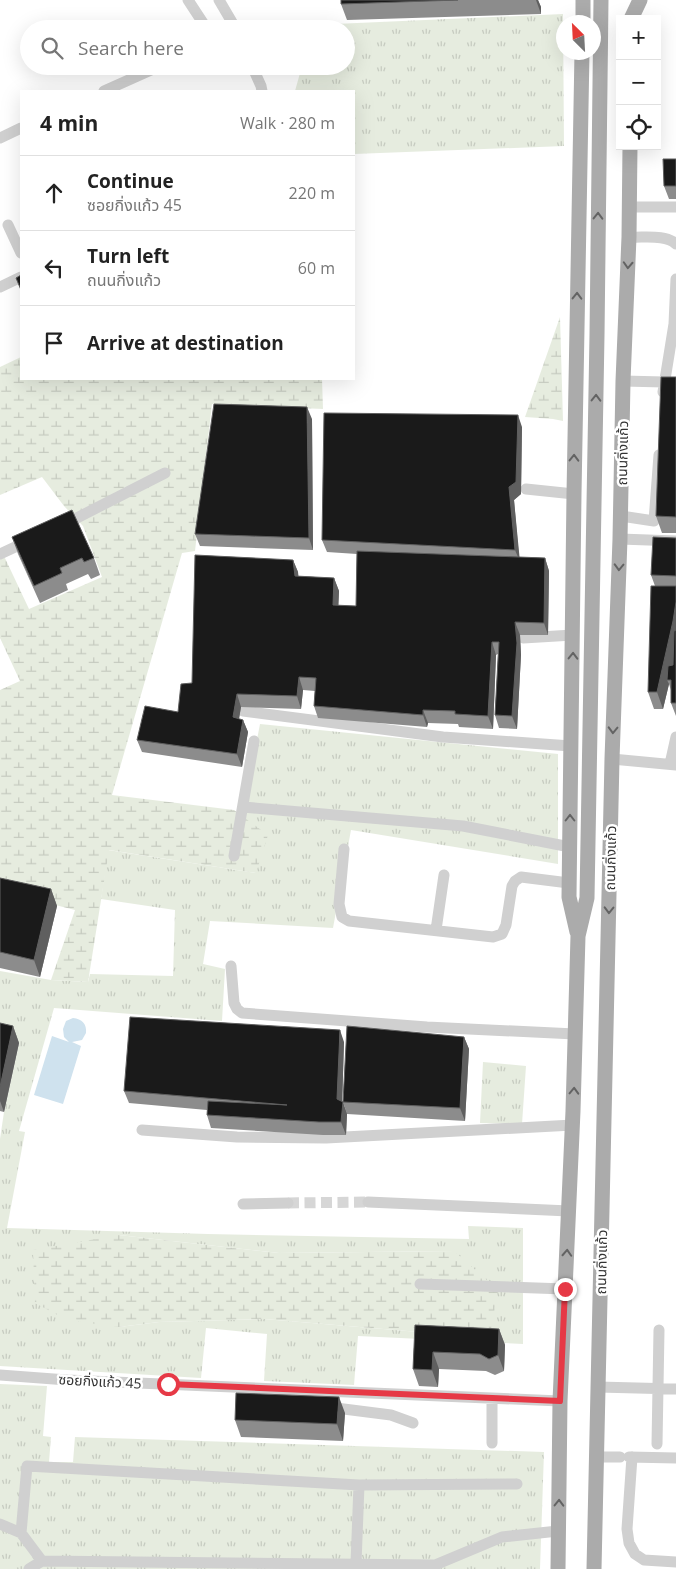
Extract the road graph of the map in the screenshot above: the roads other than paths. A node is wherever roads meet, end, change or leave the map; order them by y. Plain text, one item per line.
1 (188, 0) edge
2 (219, 0) edge
3 (583, 0) edge
4 (600, 0) edge
5 (629, 0) edge
6 (640, 0) edge
7 (583, 15) edge
8 (630, 15) edge
9 (632, 15) edge
10 (201, 20) edge
11 (231, 20) edge
12 (582, 60) edge
13 (140, 75) edge
14 (256, 75) edge
15 (106, 90) edge
16 (262, 90) edge
17 (20, 128) edge
18 (0, 138) edge
19 (630, 150) edge
20 (630, 207) junction
21 (676, 207) edge
22 (8, 225) dead end
23 (629, 237) junction
24 (676, 244) edge
25 (20, 251) edge
26 (20, 277) edge
27 (676, 278) edge
28 (0, 287) edge
29 (675, 324) edge
30 (623, 381) junction
31 (664, 382) junction
32 (662, 402) edge
33 (660, 442) edge
34 (165, 473) dead end
35 (526, 489) dead end
36 (574, 494) junction
37 (621, 516) junction
38 (53, 530) edge
39 (35, 538) edge
40 (620, 539) junction
41 (676, 541) edge
42 (0, 554) edge
43 (573, 636) junction
44 (523, 638) dead end
45 (243, 711) dead end
46 (676, 738) edge
47 (254, 741) dead end
48 (571, 746) junction
49 (612, 759) junction
50 (673, 765) edge
51 (243, 807) junction
52 (570, 847) junction
53 (344, 849) dead end
54 (234, 856) dead end
55 (444, 874) dead end
56 (569, 883) junction
57 (436, 930) junction
58 (578, 936) junction
59 (231, 966) dead end
60 (576, 1034) junction
61 (573, 1125) junction
62 (142, 1130) dead end
63 (368, 1202) tunnel mouth
64 (288, 1203) tunnel mouth
65 (243, 1204) dead end
66 (569, 1211) junction
67 (420, 1284) dead end
68 (565, 1289) junction
69 (659, 1330) dead end
70 (0, 1375) edge
71 (598, 1387) junction
72 (658, 1389) junction
73 (676, 1389) edge
74 (292, 1390) junction
75 (492, 1398) junction
76 (560, 1401) junction
77 (292, 1402) edge
78 (319, 1405) edge
79 (413, 1423) dead end
80 (492, 1443) dead end
81 (657, 1444) dead end
82 (596, 1457) junction
83 (627, 1457) junction
84 (676, 1458) edge
85 (517, 1484) dead end
86 (359, 1485) junction
87 (0, 1524) edge
88 (558, 1531) junction
89 (21, 1533) junction
90 (42, 1562) junction
91 (676, 1562) edge
92 (356, 1564) junction
93 (29, 1569) edge
94 (558, 1569) edge
95 (594, 1569) edge

1 - 10 street
2 - 11 street
3 - 7 main road
58 -> 4 main road, ถนนกิ่งแก้ว
5 - 8 main road
6 - 9 main road
36 -> 12 main road, ถนนกิ่งแก้ว
13 - 15 street
14 - 16 street
17 - 18 street
19 - 20 main road, ถนนกิ่งแก้ว
20 - 21 street
20 - 23 main road, ถนนกิ่งแก้ว
22 - 25 street
23 - 24 street
23 -> 30 main road, ถนนกิ่งแก้ว
26 - 28 street
27 - 29 street
29 - 31 street
30 - 31 street
30 - 37 main road, ถนนกิ่งแก้ว
31 - 32 street
33 - 37 street
34 - 38 street
35 - 36 street
36 - 43 main road, ถนนกิ่งแก้ว
37 - 40 main road, ถนนกิ่งแก้ว
39 - 42 street
40 - 41 street
40 -> 49 main road, ถนนกิ่งแก้ว
43 - 44 street
48 -> 43 main road, ถนนกิ่งแก้ว
45 - 48 street
46 - 50 street
47 - 51 street
52 -> 48 main road, ถนนกิ่งแก้ว
49 - 50 street
49 -> 71 main road, ถนนกิ่งแก้ว
51 - 52 street
51 - 54 street
52 - 56 main road, ถนนกิ่งแก้ว
53 - 57 street
55 - 57 street
56 - 57 street
56 - 58 main road, ถนนกิ่งแก้ว
58 - 60 main road, ถนนกิ่งแก้ว
59 - 60 street
61 -> 60 main road, ถนนกิ่งแก้ว
61 - 62 street
61 - 66 main road, ถนนกิ่งแก้ว
63 - 66 street
64 - 65 street
68 -> 66 main road, ถนนกิ่งแก้ว
67 - 68 street
68 - 76 main road, ถนนกิ่งแก้ว
69 - 72 street
70 - 74 street, ซอยกิ่งแก้ว 45
71 - 72 street
71 - 82 main road, ถนนกิ่งแก้ว
72 - 73 street
72 - 81 street
74 - 75 street, ซอยกิ่งแก้ว 45
74 - 77 street
75 - 76 street, ซอยกิ่งแก้ว 45
75 - 80 street
88 -> 76 main road, ถนนกิ่งแก้ว
78 - 79 street
82 - 83 street
82 - 95 main road, ถนนกิ่งแก้ว
83 - 84 street
83 - 91 street
85 - 86 street
86 - 89 street
86 - 92 street
87 - 89 street
88 - 92 street
88 - 94 main road, ถนนกิ่งแก้ว
89 - 90 street
90 - 92 street
90 - 93 street

